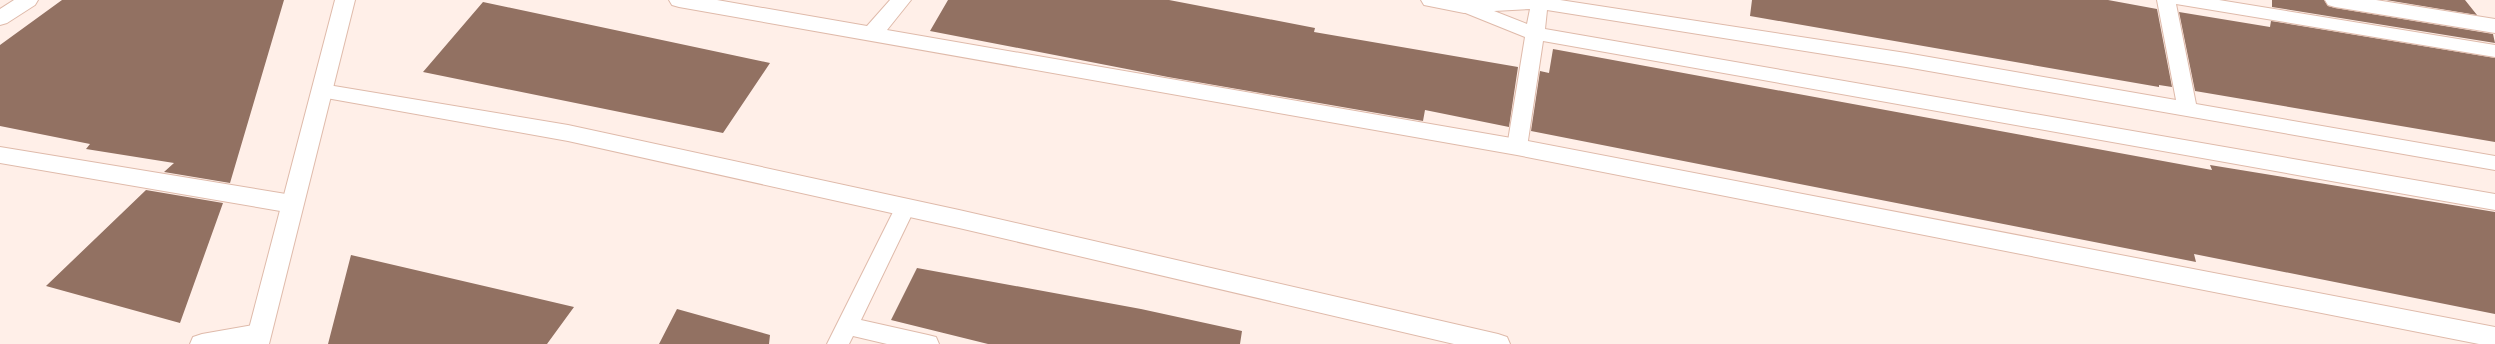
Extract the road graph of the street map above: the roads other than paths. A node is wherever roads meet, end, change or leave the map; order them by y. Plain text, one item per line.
1 (28, 0) edge
2 (345, 0) edge
3 (680, 0) edge
4 (901, 0) edge
5 (1431, 0) edge
6 (2166, 0) edge
7 (2182, 0) edge
8 (2335, 0) edge
9 (1540, 2) edge
10 (1464, 6) junction
11 (0, 18) edge
12 (2495, 26) edge
13 (1534, 33) junction
14 (871, 35) junction
15 (2495, 51) edge
16 (322, 91) junction
17 (2186, 109) junction
18 (1517, 147) junction
19 (0, 155) edge
20 (2495, 163) edge
21 (2495, 202) edge
22 (292, 204) junction
23 (905, 208) junction
24 (842, 335) edge
25 (2495, 337) edge
26 (258, 339) edge
27 (202, 344) edge
28 (928, 344) edge
29 (1498, 344) edge

1 - 11 street
2 - 16 street
3 - 14 street
4 - 14 street
5 - 10 street
6 - 17 lane
7 - 15 lane
8 - 12 street
9 - 10 lane
9 - 13 lane
9 - 17 lane
10 - 13 lane
13 - 18 lane
13 - 21 lane
14 - 18 street
16 - 22 street
16 - 23 street
17 - 20 lane
18 - 25 street
19 - 22 street
22 - 26 street
23 - 24 lane
23 - 29 street
24 - 28 lane
26 - 27 street

